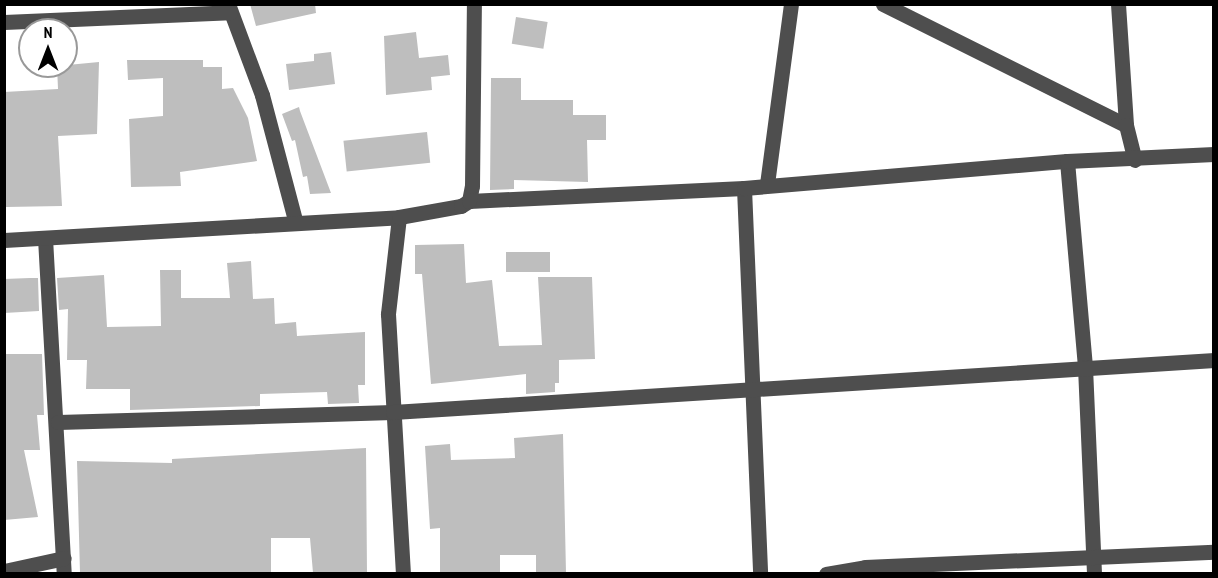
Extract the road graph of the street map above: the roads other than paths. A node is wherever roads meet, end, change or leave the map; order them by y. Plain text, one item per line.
1 (474, 4) edge
2 (791, 4) edge
3 (883, 4) edge
4 (1118, 4) edge
5 (229, 8) edge
6 (4, 22) edge
7 (1126, 125) junction
8 (1214, 154) edge
9 (1135, 160) junction
10 (1067, 161) junction
11 (767, 184) junction
12 (744, 188) junction
13 (469, 201) junction
14 (399, 217) junction
15 (295, 220) junction
16 (45, 238) junction
17 (4, 240) edge
18 (1214, 360) edge
19 (1085, 367) junction
20 (751, 389) junction
21 (393, 412) junction
22 (58, 422) junction
23 (1214, 552) edge
24 (1093, 555) junction
25 (64, 566) edge
26 (4, 571) edge
27 (403, 573) edge
28 (760, 573) edge
29 (826, 573) edge
30 (1094, 573) edge

1 - 13 street
2 - 11 street
3 - 7 street
4 - 7 street
5 - 6 street
5 - 15 street
7 - 9 street
8 - 9 street
9 - 10 street
10 - 11 street
10 - 19 street
11 - 12 street
12 - 13 street
12 - 20 street
13 - 14 street
14 - 15 street
14 - 21 street
15 - 16 street
16 - 17 street
16 - 22 street
18 - 19 street
19 - 20 street
19 - 24 street
20 - 21 street
20 - 28 street
21 - 22 street
21 - 27 street
22 - 25 street
23 - 24 street
24 - 29 street
24 - 30 street
25 - 26 street

